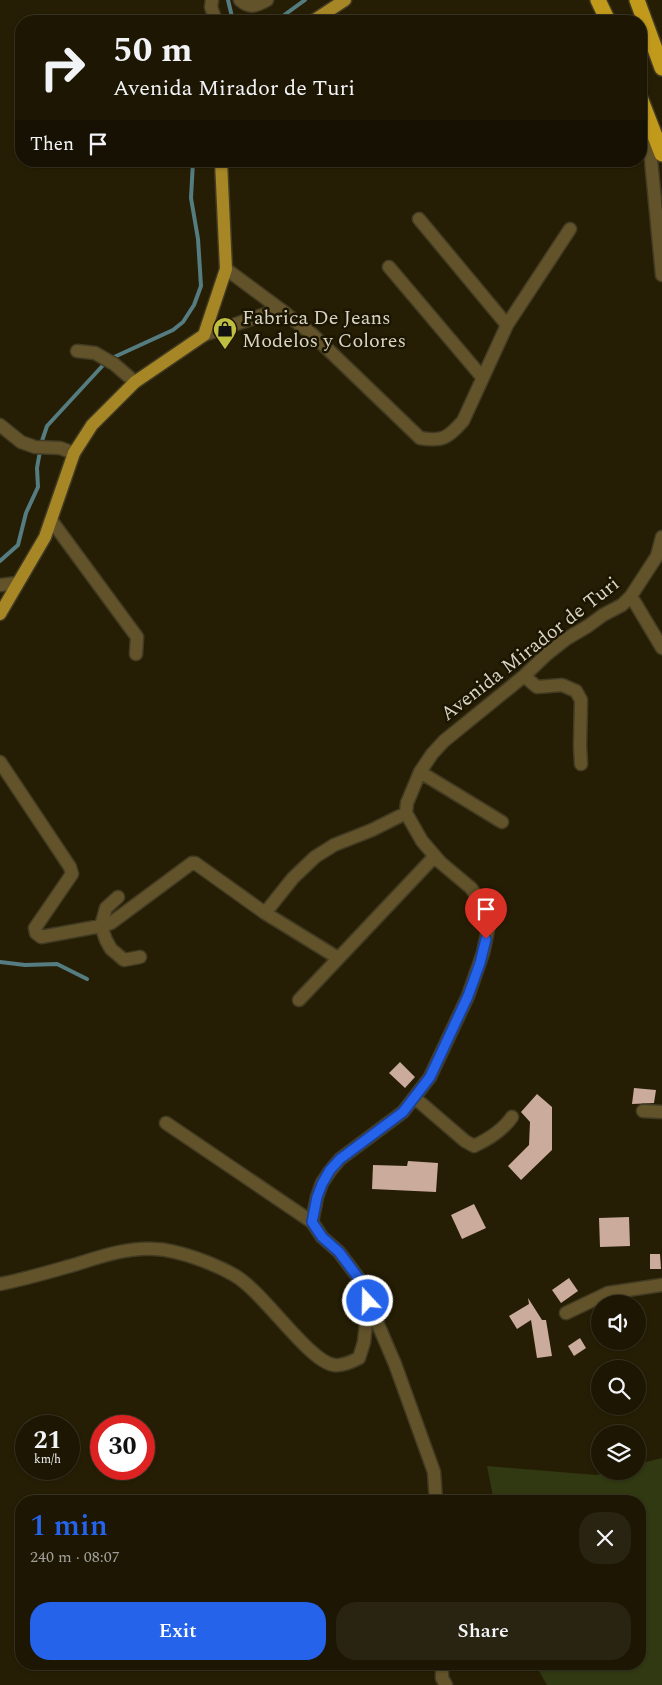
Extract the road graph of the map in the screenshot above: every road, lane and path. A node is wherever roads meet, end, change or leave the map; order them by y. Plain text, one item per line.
1 (212, 0) edge
2 (240, 0) edge
3 (267, 0) edge
4 (346, 0) edge
5 (598, 0) edge
6 (637, 0) edge
7 (214, 15) edge
8 (323, 15) edge
9 (605, 15) edge
10 (643, 15) edge
11 (647, 27) edge
12 (662, 68) edge
13 (647, 114) edge
14 (647, 134) edge
15 (662, 154) edge
16 (221, 167) edge
17 (419, 219) dead end
18 (570, 229) dead end
19 (389, 267) dead end
20 (226, 269) junction
21 (662, 275) edge
22 (280, 308) junction
23 (507, 325) junction
24 (204, 335) junction
25 (77, 351) dead end
26 (482, 377) junction
27 (135, 382) junction
28 (0, 425) edge
29 (74, 453) junction
30 (51, 520) junction
31 (662, 537) edge
32 (17, 583) junction
33 (0, 585) edge
34 (631, 596) junction
35 (0, 614) edge
36 (662, 648) edge
37 (136, 654) dead end
38 (524, 676) junction
39 (0, 762) edge
40 (581, 764) dead end
41 (420, 772) junction
42 (406, 813) junction
43 (502, 822) dead end
44 (435, 856) junction
45 (118, 897) dead end
46 (265, 913) junction
47 (101, 926) junction
48 (140, 957) dead end
49 (338, 958) junction
50 (299, 1000) dead end
51 (415, 1098) junction
52 (644, 1111) dead end
53 (662, 1112) edge
54 (512, 1117) dead end
55 (166, 1123) dead end
56 (312, 1222) junction
57 (0, 1284) edge
58 (662, 1285) edge
59 (368, 1301) junction
60 (566, 1313) dead end
61 (436, 1495) edge
62 (442, 1670) edge
63 (446, 1685) edge

1 - 7 street
2 - 3 street
4 - 8 main road
5 - 9 highway
6 - 10 highway
11 - 12 highway
13 - 15 highway
14 - 21 street
16 - 20 main road
17 - 23 street
18 - 23 street
19 - 26 street
20 - 22 street
20 - 24 main road
22 - 24 street
22 - 26 street
23 - 26 street
24 - 27 main road
25 - 27 street
27 - 29 main road
28 - 29 street
29 - 30 main road
30 - 32 main road
30 - 37 street
31 - 34 street, Avenida Mirador de Turi
32 - 33 street
32 - 35 main road
34 - 36 street
34 - 38 street, Avenida Mirador de Turi
38 - 40 street
38 - 41 street, Avenida Mirador de Turi
39 - 47 street
41 - 42 street, Avenida Mirador de Turi
41 - 43 street
42 - 44 street
42 - 46 street
44 - 49 street
44 - 51 street
45 - 47 street
46 - 47 street
46 - 49 street
47 - 48 street
49 - 50 street
51 - 54 street
51 - 56 street
52 - 53 street
55 - 56 street
56 - 59 street
57 - 59 street
58 - 60 street
59 - 61 street
62 - 63 street

